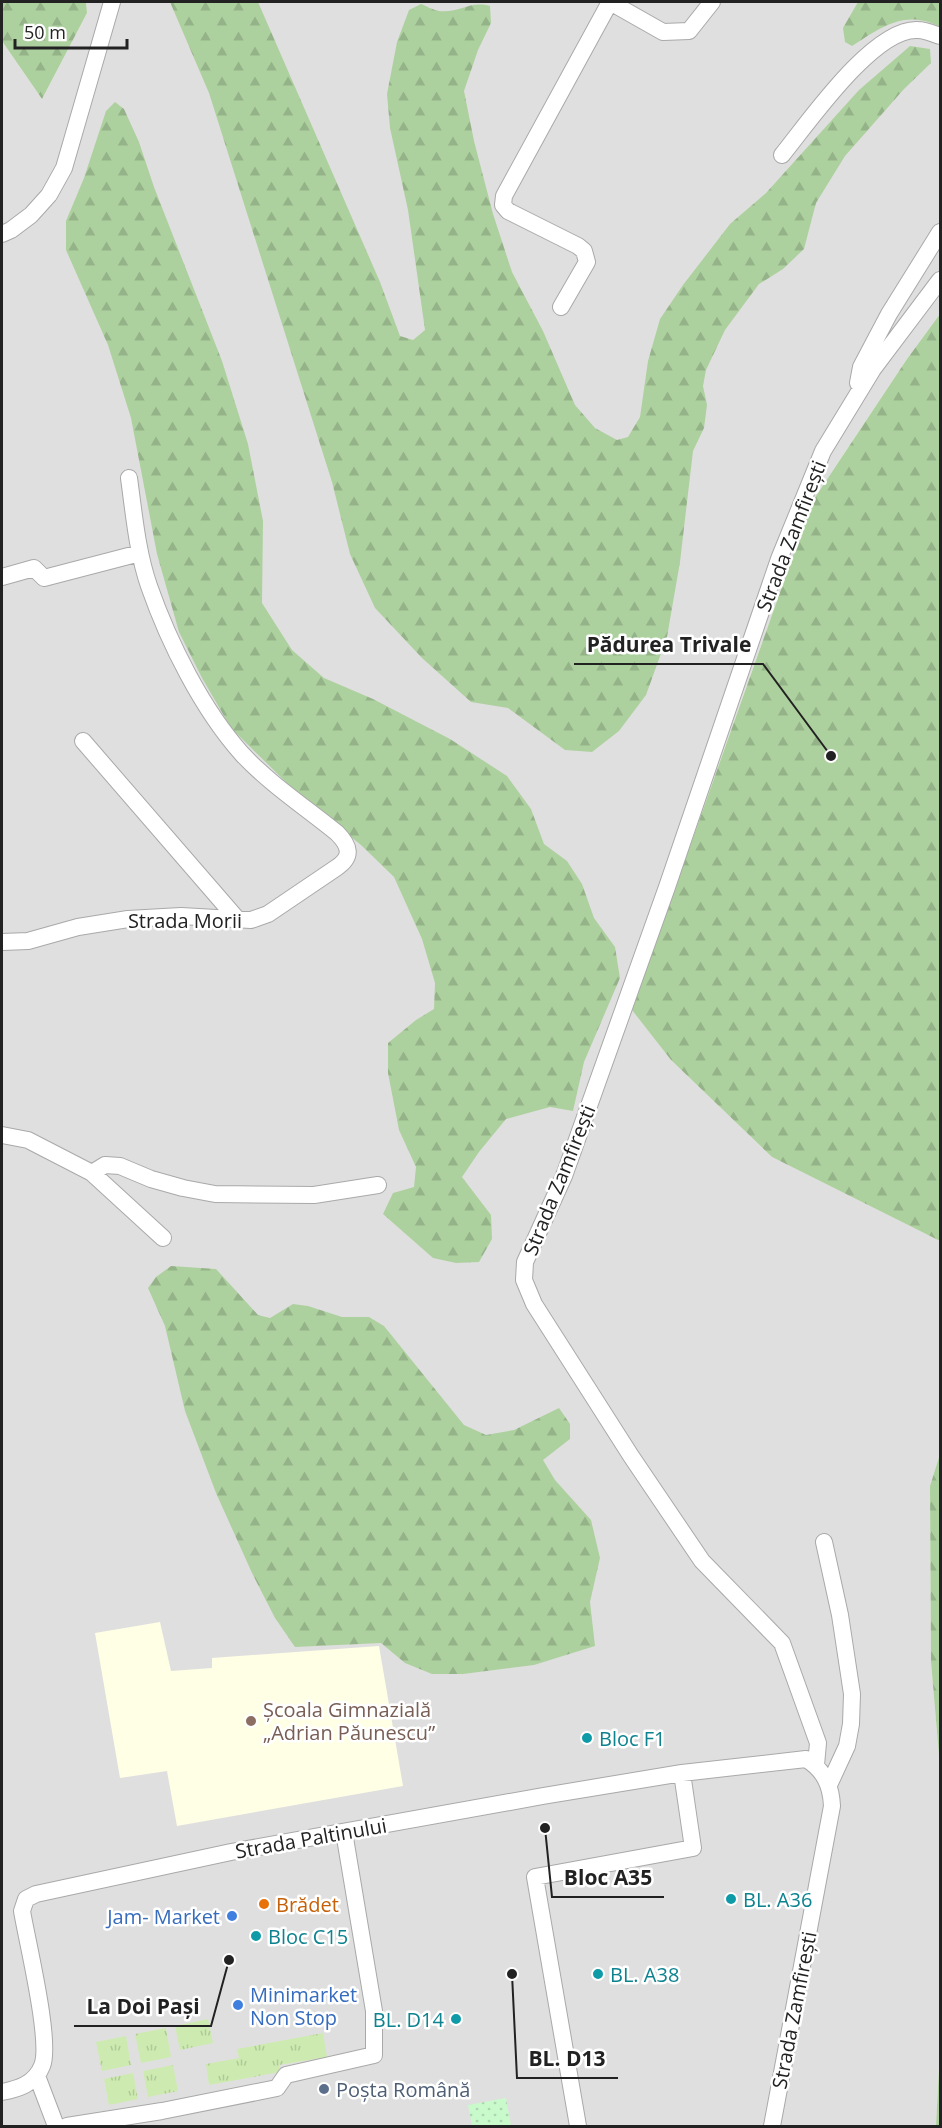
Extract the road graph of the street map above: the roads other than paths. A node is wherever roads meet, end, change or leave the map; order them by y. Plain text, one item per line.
1 (112, 2) edge
2 (610, 2) edge
3 (712, 2) edge
4 (940, 36) edge
5 (782, 155) dead end
6 (940, 232) edge
7 (2, 234) edge
8 (940, 280) edge
9 (561, 307) dead end
10 (855, 397) junction
11 (129, 478) dead end
12 (140, 553) junction
13 (2, 577) edge
14 (83, 741) dead end
15 (238, 920) junction
16 (2, 942) edge
17 (2, 1135) edge
18 (92, 1173) junction
19 (378, 1185) dead end
20 (163, 1238) dead end
21 (824, 1542) dead end
22 (816, 1765) junction
23 (682, 1773) junction
24 (829, 1785) junction
25 (344, 1832) junction
26 (37, 2076) junction
27 (2, 2092) edge
28 (56, 2127) edge
29 (67, 2127) edge
30 (578, 2127) edge
31 (772, 2127) edge

1 - 7 street
2 - 3 street
2 - 9 street
4 - 5 street
6 - 10 street
8 - 10 street, Strada Zamfirești
10 - 22 street, Strada Zamfirești
11 - 12 street
12 - 13 street
12 - 15 street, Strada Morii
14 - 15 street
15 - 16 street, Strada Morii
17 - 18 street
18 - 19 street
18 - 20 street
21 - 24 street
22 - 23 street, Strada Paltinului
22 - 24 street
23 - 25 street, Strada Paltinului
23 - 30 street
24 - 31 street, Strada Zamfirești
25 - 26 street, Strada Paltinului
25 - 29 street
26 - 27 street
26 - 28 street

